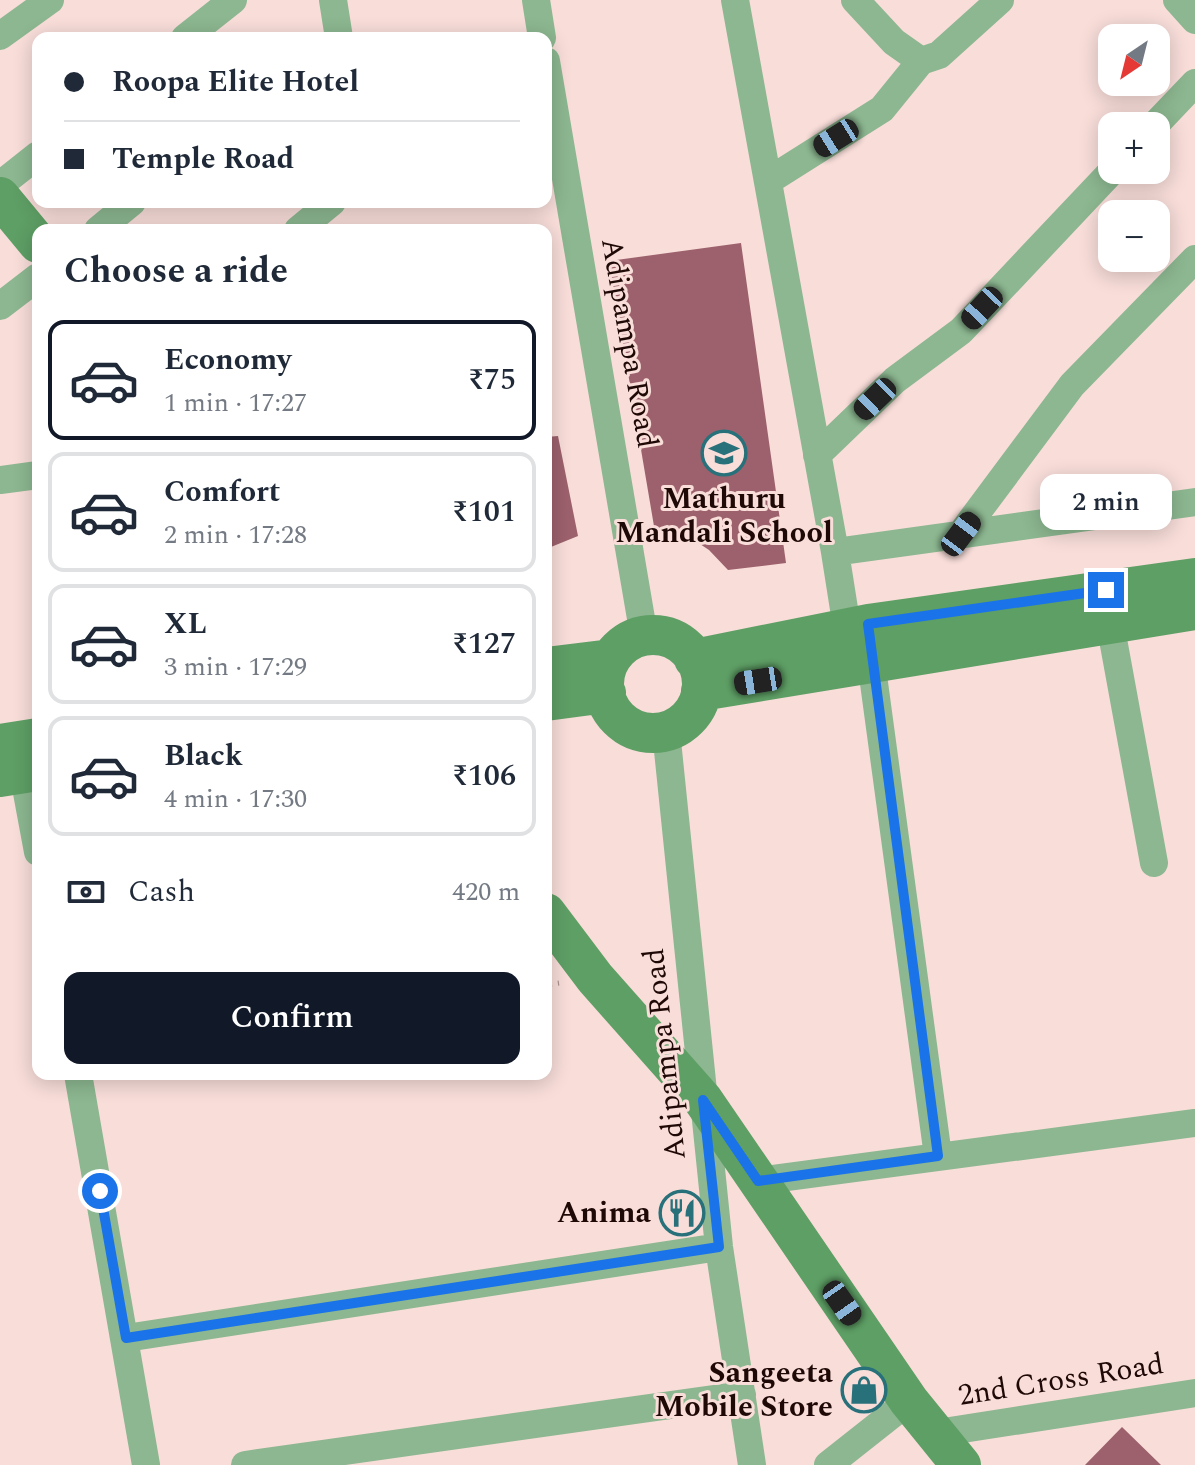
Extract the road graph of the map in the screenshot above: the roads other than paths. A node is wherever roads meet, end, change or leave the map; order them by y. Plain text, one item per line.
1 (50, 0) edge
2 (233, 0) edge
3 (333, 0) edge
4 (536, 0) edge
5 (735, 0) edge
6 (855, 0) edge
7 (1000, 0) edge
8 (1177, 0) edge
9 (1195, 20) edge
10 (193, 32) edge
11 (337, 32) edge
12 (541, 32) edge
13 (0, 36) edge
14 (921, 61) junction
15 (1195, 83) edge
16 (552, 96) edge
17 (1167, 112) edge
18 (32, 160) edge
19 (768, 181) junction
20 (1100, 184) edge
21 (0, 185) edge
22 (0, 197) edge
23 (125, 208) edge
24 (325, 208) edge
25 (105, 224) edge
26 (305, 224) edge
27 (32, 236) edge
28 (1195, 259) edge
29 (32, 282) edge
30 (0, 306) edge
31 (817, 455) junction
32 (32, 476) edge
33 (0, 480) edge
34 (1195, 502) edge
35 (961, 534) junction
36 (835, 552) junction
37 (1193, 599) edge
38 (1110, 623) junction
39 (644, 636) junction
40 (862, 638) junction
41 (552, 668) edge
42 (698, 675) junction
43 (608, 676) junction
44 (552, 699) edge
45 (666, 731) junction
46 (20, 758) edge
47 (32, 821) edge
48 (1154, 863) dead end
49 (552, 921) edge
50 (79, 1080) edge
51 (703, 1100) junction
52 (1195, 1123) edge
53 (938, 1156) junction
54 (758, 1181) junction
55 (719, 1247) junction
56 (126, 1338) junction
57 (1195, 1393) edge
58 (742, 1395) junction
59 (909, 1401) junction
60 (937, 1433) junction
61 (146, 1465) edge
62 (245, 1465) edge
63 (752, 1465) edge
64 (828, 1465) edge
65 (961, 1465) edge

1 - 13 street
2 - 10 street
3 - 11 street
4 - 12 street
5 - 19 street
6 - 14 street
7 - 14 street
8 - 9 street
14 - 19 street
15 - 17 street
16 - 39 street, Adipampa Road
18 - 21 street
19 - 31 street
20 - 31 street
22 - 27 street
23 - 25 street
24 - 26 street
28 - 35 street
29 - 30 street
31 - 36 street
32 - 33 street
34 - 35 street
35 - 36 street
36 - 40 street
37 - 38 street
37 - 40 street
38 - 40 street
38 - 48 street
39 - 42 street
39 - 43 street
40 - 42 street
40 - 53 street
41 - 43 street
42 - 45 street
43 - 44 street
43 - 45 street
45 - 51 street, Adipampa Road
46 - 47 street
49 - 51 street
50 - 56 street
51 - 54 street
51 - 55 street, Adipampa Road
52 - 53 street
53 - 54 street
54 - 59 street
55 - 56 street
55 - 58 street, Adipampa Road
56 - 61 street
57 - 60 street, 2nd Cross Road
58 - 62 street
58 - 63 street, Adipampa Road
59 - 60 street
59 - 64 street
60 - 65 street

